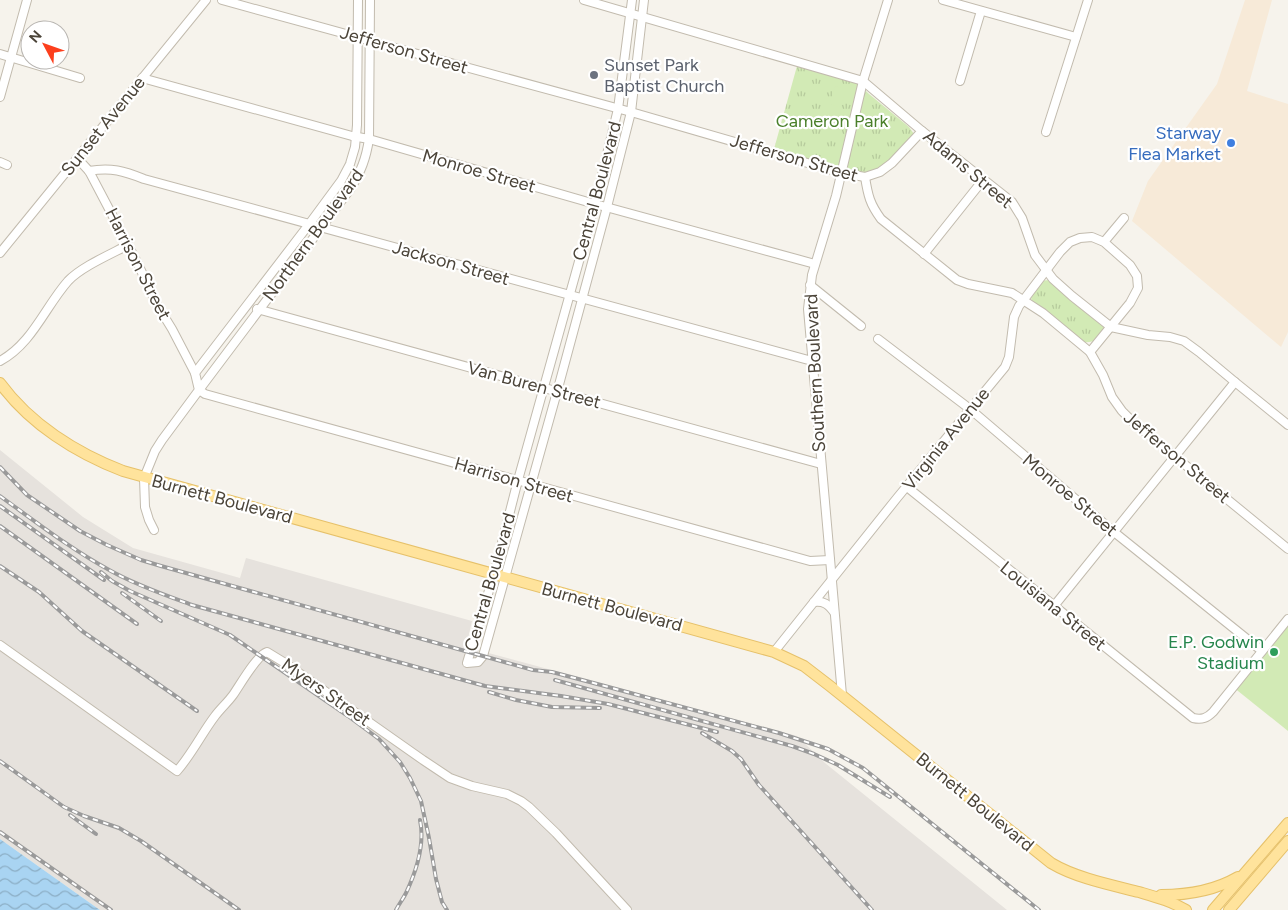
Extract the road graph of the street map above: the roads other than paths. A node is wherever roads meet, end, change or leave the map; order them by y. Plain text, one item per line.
1 (27, 0) edge
2 (206, 0) edge
3 (222, 0) edge
4 (358, 0) edge
5 (370, 0) edge
6 (584, 0) edge
7 (632, 0) edge
8 (644, 0) edge
9 (888, 0) edge
10 (943, 0) edge
11 (1088, 0) edge
12 (981, 10) junction
13 (630, 13) junction
14 (643, 17) junction
15 (357, 37) junction
16 (1076, 37) junction
17 (370, 42) junction
18 (0, 54) edge
19 (12, 57) junction
20 (80, 78) dead end
21 (142, 78) junction
22 (960, 81) dead end
23 (864, 82) junction
24 (0, 97) edge
25 (618, 109) junction
26 (631, 112) junction
27 (922, 131) junction
28 (1046, 132) dead end
29 (356, 137) junction
30 (369, 139) junction
31 (77, 158) junction
32 (90, 171) junction
33 (842, 173) junction
34 (866, 177) junction
35 (983, 180) junction
36 (595, 204) junction
37 (607, 207) junction
38 (1124, 218) dead end
39 (310, 223) junction
40 (322, 226) junction
41 (1104, 242) junction
42 (128, 245) junction
43 (0, 253) edge
44 (924, 254) junction
45 (815, 264) junction
46 (1046, 270) junction
47 (810, 284) junction
48 (570, 296) junction
49 (582, 300) junction
50 (1024, 300) junction
51 (248, 305) junction
52 (259, 310) junction
53 (861, 326) dead end
54 (1111, 327) junction
55 (878, 339) dead end
56 (1090, 352) junction
57 (0, 361) edge
58 (812, 361) junction
59 (195, 373) junction
60 (1235, 382) junction
61 (0, 383) edge
62 (544, 388) junction
63 (199, 390) junction
64 (558, 392) junction
65 (970, 410) junction
66 (1288, 425) edge
67 (1175, 456) junction
68 (821, 464) junction
69 (144, 478) junction
70 (518, 480) junction
71 (531, 485) junction
72 (907, 486) junction
73 (154, 530) dead end
74 (1114, 532) junction
75 (1288, 549) edge
76 (830, 560) junction
77 (494, 574) junction
78 (506, 577) junction
79 (831, 581) junction
80 (814, 602) junction
81 (1054, 606) junction
82 (834, 612) junction
83 (1288, 618) edge
84 (0, 645) edge
85 (774, 652) junction
86 (1262, 652) junction
87 (842, 695) junction
88 (1288, 823) edge
89 (1288, 841) edge
90 (1245, 872) junction
91 (1151, 895) junction
92 (1183, 909) edge
93 (627, 910) edge
94 (1213, 910) edge
95 (1229, 910) edge

1 - 19 street
2 - 21 street, Sunset Avenue
3 - 15 street, Jefferson Street
4 - 15 street, Northern Boulevard
5 - 17 street, Northern Boulevard
6 - 13 street, Adams Street
7 - 13 street, Central Boulevard
8 - 14 street, Central Boulevard
9 - 23 street, Southern Boulevard
10 - 12 street
11 - 16 street
12 - 16 street
12 - 22 street
13 - 14 street, Adams Street
13 - 25 street, Central Boulevard
14 - 23 street, Adams Street
14 - 26 street, Central Boulevard
15 - 17 street, Jefferson Street
15 - 29 street, Northern Boulevard
16 - 28 street
17 - 25 street, Jefferson Street
17 - 30 street, Northern Boulevard
18 - 19 street
19 - 20 street
19 - 24 street
21 - 29 street, Monroe Street
21 - 31 street, Sunset Avenue
23 - 27 street, Adams Street
23 - 33 street, Southern Boulevard
25 - 26 street, Jefferson Street
25 - 36 street, Central Boulevard
26 - 33 street, Jefferson Street
26 - 37 street, Central Boulevard
27 - 34 street
27 - 35 street, Adams Street
29 - 30 street, Monroe Street
29 - 39 street, Northern Boulevard
30 - 36 street, Monroe Street
30 - 40 street, Northern Boulevard
31 - 32 street, Harrison Street
31 - 43 street, Sunset Avenue
32 - 39 street, Jackson Street
32 - 42 street, Harrison Street
33 - 34 street, Jefferson Street
33 - 45 street, Southern Boulevard
34 - 44 street, Jefferson Street
35 - 44 street
35 - 46 street, Adams Street
36 - 37 street, Monroe Street
36 - 48 street, Central Boulevard
37 - 45 street, Monroe Street
37 - 49 street, Central Boulevard
38 - 41 street
39 - 40 street, Jackson Street
39 - 51 street, Northern Boulevard
40 - 48 street, Jackson Street
40 - 52 street, Northern Boulevard
41 - 46 street, Virginia Avenue
41 - 54 street
42 - 57 street
42 - 59 street, Harrison Street
44 - 50 street, Jefferson Street
45 - 47 street, Southern Boulevard
46 - 50 street, Virginia Avenue
46 - 54 street, Adams Street
47 - 53 street
47 - 58 street, Southern Boulevard
48 - 49 street, Jackson Street
48 - 62 street, Central Boulevard
49 - 58 street, Jackson Street
49 - 64 street, Central Boulevard
50 - 56 street, Jefferson Street
50 - 65 street, Virginia Avenue
51 - 52 street, Van Buren Street
51 - 59 street, Northern Boulevard
52 - 62 street, Van Buren Street
52 - 63 street, Northern Boulevard
54 - 56 street
54 - 60 street, Adams Street
55 - 65 street, Monroe Street
56 - 67 street, Jefferson Street
58 - 68 street, Southern Boulevard
59 - 63 street
60 - 66 street, Adams Street
60 - 67 street
61 - 69 main road, Burnett Boulevard
62 - 64 street, Van Buren Street
62 - 70 street, Central Boulevard
63 - 69 street, Northern Boulevard
63 - 70 street, Harrison Street
64 - 68 street, Van Buren Street
64 - 71 street, Central Boulevard
65 - 72 street, Virginia Avenue
65 - 74 street, Monroe Street
67 - 74 street
67 - 75 street, Jefferson Street
68 - 76 street, Southern Boulevard
69 - 73 street
69 - 77 main road, Burnett Boulevard
70 - 71 street, Harrison Street
70 - 77 street, Central Boulevard
71 - 76 street, Harrison Street
71 - 78 street, Central Boulevard
72 - 79 street, Virginia Avenue
72 - 81 street, Louisiana Street
74 - 81 street
74 - 86 street, Monroe Street
76 - 79 street, Southern Boulevard
77 - 78 main road, Burnett Boulevard
77 - 78 street, Central Boulevard
78 - 85 main road, Burnett Boulevard
79 - 80 street, Virginia Avenue
79 - 82 street, Southern Boulevard
80 - 82 street
80 - 85 street, Virginia Avenue
81 - 86 street, Louisiana Street
82 - 87 street, Southern Boulevard
83 - 86 street
84 - 93 street, Myers Street
85 - 87 main road, Burnett Boulevard
87 - 91 main road, Burnett Boulevard
88 - 90 main road
89 - 95 main road
90 - 91 main road
90 - 94 main road
91 - 92 main road, Burnett Boulevard

